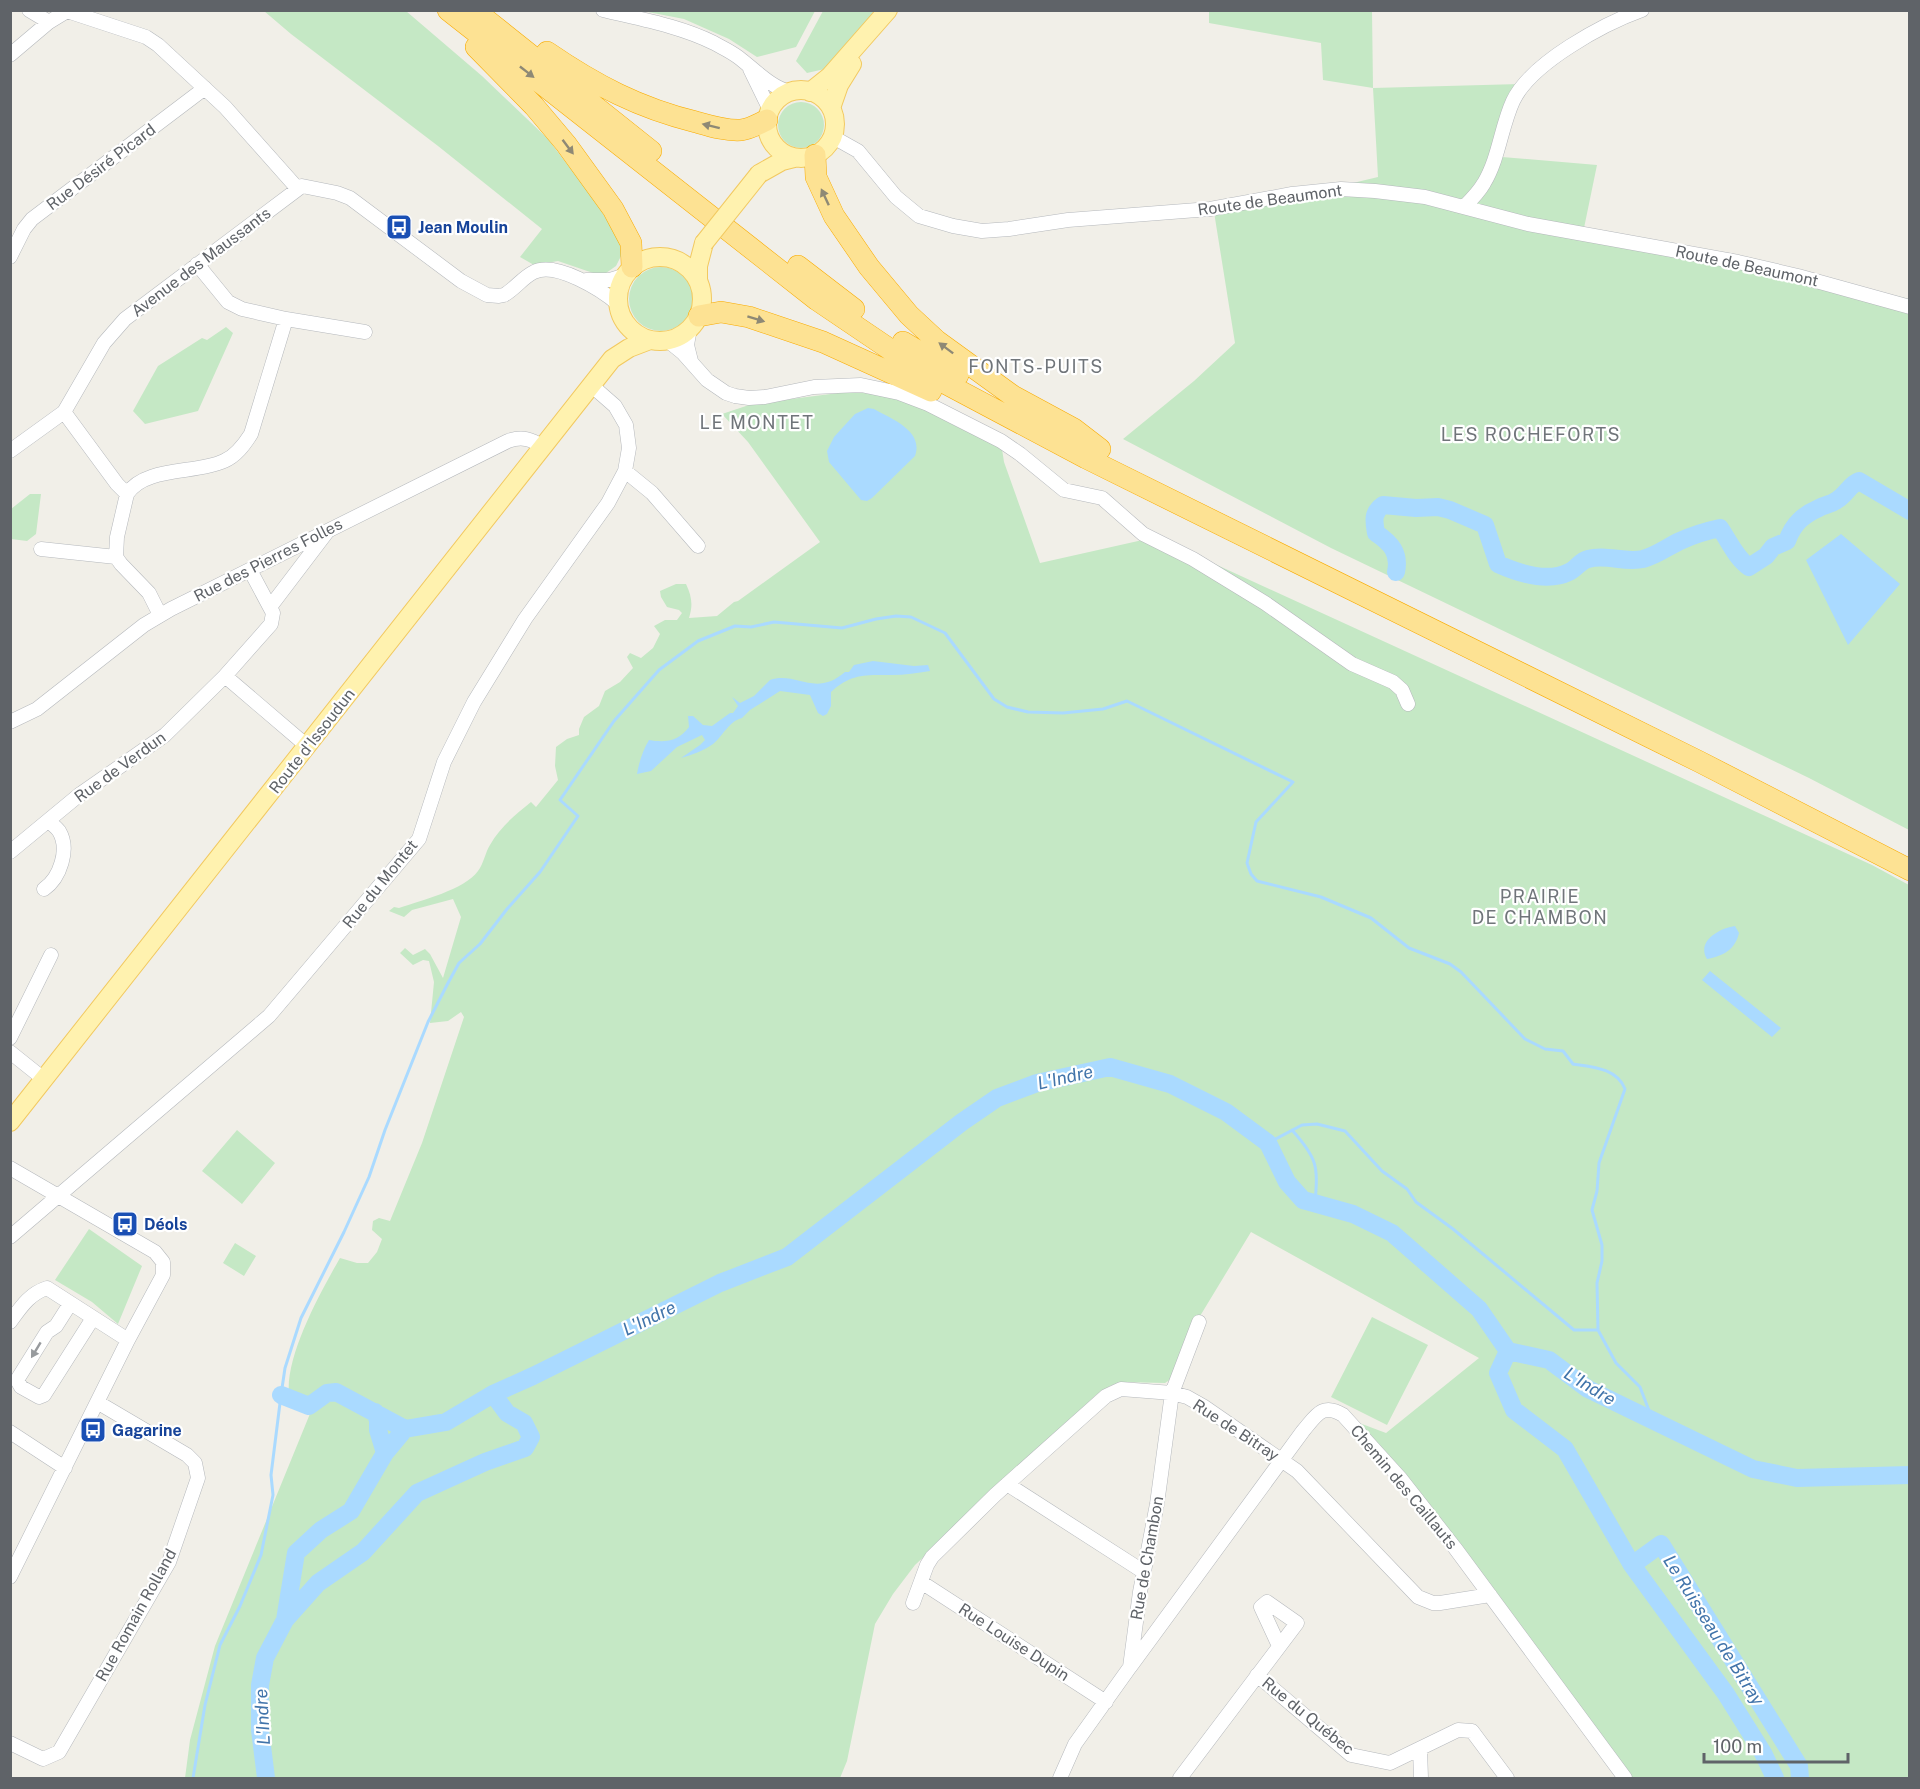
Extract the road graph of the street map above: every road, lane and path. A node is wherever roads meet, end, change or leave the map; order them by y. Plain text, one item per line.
1 (29, 10) edge
2 (435, 10) edge
3 (448, 10) edge
4 (474, 10) edge
5 (487, 10) edge
6 (603, 10) edge
7 (888, 10) edge
8 (1642, 10) edge
9 (67, 11) edge
10 (49, 22) junction
11 (874, 28) junction
12 (10, 55) edge
13 (750, 69) junction
14 (205, 88) junction
15 (790, 92) junction
16 (810, 92) junction
17 (831, 108) junction
18 (768, 122) junction
19 (833, 137) junction
20 (815, 155) junction
21 (794, 158) junction
22 (759, 174) junction
23 (301, 188) junction
24 (1464, 207) junction
25 (704, 243) junction
26 (10, 258) edge
27 (673, 258) junction
28 (197, 264) junction
29 (629, 271) junction
30 (698, 279) junction
31 (581, 280) junction
32 (1910, 307) edge
33 (620, 311) junction
34 (286, 319) junction
35 (694, 322) junction
36 (365, 332) dead end
37 (658, 340) junction
38 (609, 363) junction
39 (694, 366) junction
40 (591, 385) junction
41 (64, 412) junction
42 (1055, 442) junction
43 (543, 447) junction
44 (1100, 449) junction
45 (10, 451) edge
46 (625, 471) junction
47 (127, 494) junction
48 (330, 529) junction
49 (698, 546) dead end
50 (42, 549) dead end
51 (116, 557) junction
52 (250, 570) junction
53 (270, 607) junction
54 (160, 615) junction
55 (225, 676) junction
56 (1408, 704) dead end
57 (10, 722) edge
58 (307, 746) junction
59 (48, 821) junction
60 (10, 852) edge
61 (1910, 855) edge
62 (1910, 870) edge
63 (44, 889) dead end
64 (51, 955) dead end
65 (10, 1038) edge
66 (10, 1052) edge
67 (45, 1080) junction
68 (10, 1122) edge
69 (10, 1168) edge
70 (58, 1198) junction
71 (10, 1237) edge
72 (70, 1304) junction
73 (93, 1318) junction
74 (10, 1322) edge
75 (1199, 1322) dead end
76 (128, 1340) junction
77 (14, 1381) edge
78 (1172, 1393) junction
79 (97, 1402) junction
80 (10, 1432) edge
81 (1281, 1459) junction
82 (65, 1468) junction
83 (1007, 1484) junction
84 (1144, 1572) junction
85 (10, 1577) edge
86 (921, 1582) junction
87 (1490, 1594) junction
88 (913, 1603) dead end
89 (1279, 1646) dead end
90 (1130, 1666) junction
91 (1257, 1675) junction
92 (1106, 1702) junction
93 (10, 1743) edge
94 (1420, 1749) junction
95 (1060, 1779) edge
96 (1180, 1779) edge
97 (1421, 1779) edge
98 (1507, 1779) edge
99 (1625, 1779) edge

1 - 10 street
2 -> 29 highway
3 -> 42 highway
4 - 44 highway
18 -> 5 highway
6 - 13 street
7 - 11 main road
8 - 24 street
9 - 10 street
9 - 14 street
10 - 12 street
11 - 16 main road
11 - 17 main road
13 - 15 street
13 - 18 street
14 - 23 street
14 - 26 street, Rue Désiré Picard
15 - 16 main road
15 - 18 main road
16 - 17 main road
17 - 19 main road
18 - 21 main road
18 - 22 main road
19 - 20 main road
19 - 24 street, Route de Beaumont
20 - 21 main road
44 -> 20 highway
21 - 22 main road
22 - 25 main road, bridge
23 - 28 street, Avenue des Maussants
23 - 31 street
24 - 32 street, Route de Beaumont
25 - 27 main road
25 - 30 main road
27 - 29 main road
27 - 30 main road
28 - 34 street
28 - 41 street, Avenue des Maussants
29 - 31 street
29 - 33 main road
30 - 35 main road
31 - 33 street
33 - 37 main road
33 - 38 main road, Route d'Issoudun
34 - 36 street
34 - 47 street
35 - 37 main road
35 - 39 street
35 -> 42 highway
37 - 38 main road, Route d'Issoudun
37 - 39 street
38 - 40 main road, Route d'Issoudun
39 - 56 street
40 - 43 main road, Route d'Issoudun
40 - 46 street, Rue du Montet
41 - 45 street, Avenue des Maussants
41 - 47 street
42 - 62 highway
43 - 48 street, Rue des Pierres Folles
43 - 58 main road, Route d'Issoudun
44 - 61 highway
46 - 49 street
46 - 70 street, Rue du Montet
47 - 51 street
48 - 52 street, Rue des Pierres Folles
48 - 53 street, Rue de Verdun
50 - 51 street
51 - 54 street
52 - 53 street
52 - 54 street, Rue des Pierres Folles
53 - 55 street, Rue de Verdun
54 - 57 street, Rue des Pierres Folles
55 - 58 street
55 - 59 street, Rue de Verdun
58 - 67 main road, Route d'Issoudun
59 - 60 street, Rue de Verdun
59 - 63 street
64 - 65 street
66 - 67 street
67 - 68 main road, Route d'Issoudun
69 - 70 street
70 - 71 street, Rue du Montet
70 - 76 street
72 - 73 street
72 - 74 street
72 -> 77 street
73 - 76 street
73 - 77 street
75 - 78 street, Rue de Chambon
76 - 79 street
78 - 81 street, Rue de Bitray
78 - 83 street, Rue de Bitray
78 - 84 street, Rue de Chambon
79 - 82 street
79 - 93 street, Rue Romain Rolland
80 - 82 street
81 - 87 street, Rue de Bitray
81 - 87 street, Chemin des Caillauts
81 - 90 street, Chemin des Caillauts
82 - 85 street
83 - 84 street
83 - 86 street, Rue de Bitray
84 - 90 street, Rue de Chambon
86 - 88 street, Rue de Bitray
86 - 92 street, Rue Louise Dupin
87 - 99 street, Chemin des Caillauts
89 - 91 street
90 - 92 street, Rue de Chambon
91 - 94 street, Rue du Québec
91 - 96 street
92 - 95 street, Rue de Chambon
94 - 97 street
94 - 98 street, Rue du Québec

